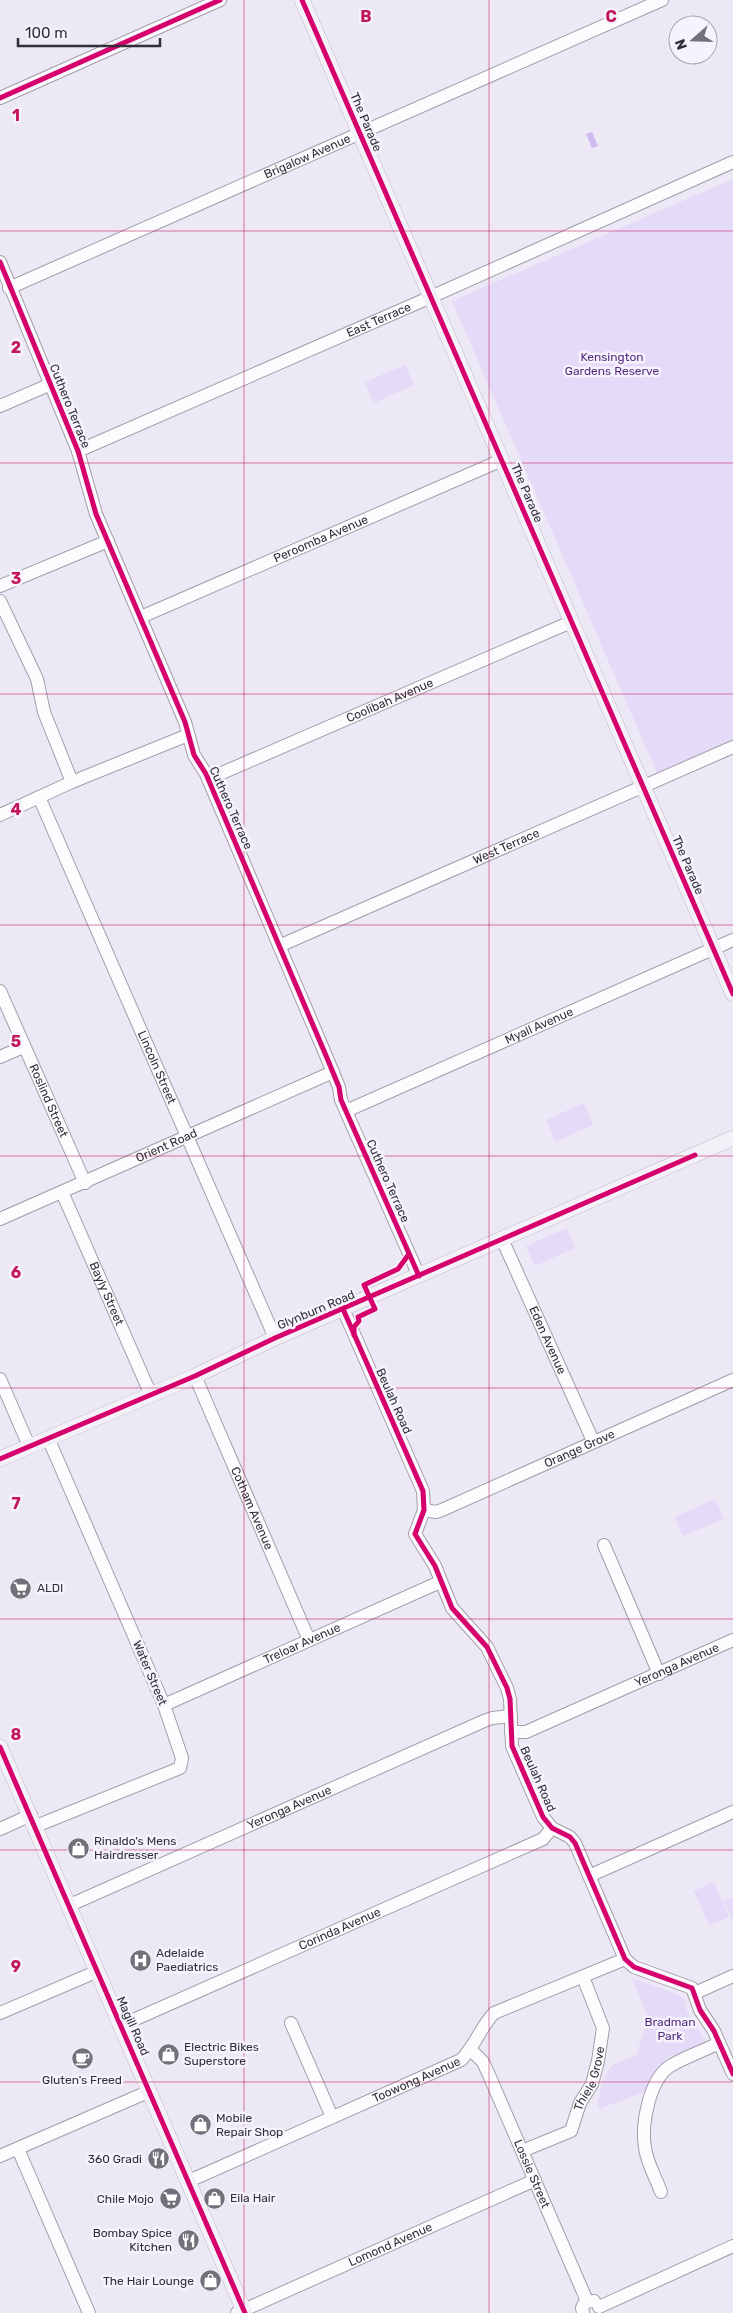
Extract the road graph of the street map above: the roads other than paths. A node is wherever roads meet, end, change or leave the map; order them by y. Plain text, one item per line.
1 (220, 0) edge
2 (302, 0) edge
3 (662, 0) edge
4 (0, 98) edge
5 (360, 133) junction
6 (733, 162) edge
7 (1, 266) edge
8 (9, 288) junction
9 (431, 297) junction
10 (51, 384) junction
11 (0, 406) edge
12 (78, 451) junction
13 (502, 460) junction
14 (108, 542) junction
15 (0, 586) edge
16 (0, 601) edge
17 (141, 617) junction
18 (571, 622) junction
19 (188, 735) junction
20 (733, 747) edge
21 (208, 779) junction
22 (72, 782) junction
23 (642, 786) junction
24 (39, 796) junction
25 (0, 815) edge
26 (733, 940) edge
27 (279, 946) junction
28 (713, 949) junction
29 (0, 991) edge
30 (733, 994) edge
31 (23, 1047) junction
32 (0, 1057) edge
33 (334, 1072) junction
34 (346, 1111) junction
35 (188, 1136) junction
36 (733, 1138) edge
37 (85, 1182) junction
38 (62, 1192) junction
39 (0, 1219) edge
40 (502, 1239) junction
41 (419, 1276) junction
42 (343, 1309) junction
43 (275, 1338) junction
44 (195, 1376) junction
45 (0, 1379) edge
46 (733, 1380) edge
47 (151, 1395) junction
48 (48, 1438) junction
49 (593, 1441) junction
50 (29, 1446) junction
51 (0, 1459) edge
52 (424, 1510) junction
53 (604, 1545) dead end
54 (440, 1582) junction
55 (308, 1640) junction
56 (733, 1640) edge
57 (659, 1674) junction
58 (164, 1705) junction
59 (511, 1716) junction
60 (511, 1732) junction
61 (0, 1747) edge
62 (733, 1812) edge
63 (33, 1821) junction
64 (552, 1828) junction
65 (0, 1829) edge
66 (588, 1876) junction
67 (70, 1905) junction
68 (625, 1959) junction
69 (98, 1971) junction
70 (733, 1976) edge
71 (583, 1977) junction
72 (695, 1993) junction
73 (0, 2013) edge
74 (291, 2023) dead end
75 (122, 2025) junction
76 (719, 2043) junction
77 (471, 2050) junction
78 (733, 2074) edge
79 (150, 2091) junction
80 (332, 2117) junction
81 (18, 2149) junction
82 (522, 2151) junction
83 (0, 2156) edge
84 (535, 2180) junction
85 (189, 2181) junction
86 (662, 2192) dead end
87 (733, 2246) edge
88 (583, 2310) edge
89 (599, 2310) edge
90 (242, 2312) edge
91 (89, 2313) edge

1 - 4 street
2 - 5 main road, The Parade
3 - 5 street, Brigalow Avenue
5 - 8 street, Brigalow Avenue
5 - 9 main road, The Parade
6 - 9 street, East Terrace
7 - 8 street, Cuthero Terrace
8 - 10 street, Cuthero Terrace
9 - 12 street, East Terrace
9 - 13 main road, The Parade
10 - 11 street
10 - 12 street, Cuthero Terrace
12 - 14 street, Cuthero Terrace
13 - 17 street, Peroomba Avenue
13 - 18 main road, The Parade
14 - 15 street
14 - 17 street, Cuthero Terrace
16 - 22 street
17 - 19 street, Cuthero Terrace
18 - 21 street, Coolibah Avenue
18 - 23 main road, The Parade
19 - 21 street, Cuthero Terrace
19 - 22 street
20 - 23 street, West Terrace
21 - 27 street, Cuthero Terrace
22 - 24 street
23 - 27 street, West Terrace
23 - 28 main road, The Parade
24 - 25 street
24 - 35 street, Lincoln Street
26 - 28 street, Myall Avenue
27 - 33 street, Cuthero Terrace
28 - 30 main road, The Parade
28 - 34 street, Myall Avenue
29 - 31 street, Roslind Street
31 - 32 street
31 - 37 street, Roslind Street
33 - 34 street, Cuthero Terrace
33 - 35 street, Orient Road
34 - 41 street, Cuthero Terrace
35 - 37 street, Orient Road
35 - 43 street, Lincoln Street
36 - 40 main road, Glynburn Road
37 - 38 street, Orient Road
38 - 39 street, Orient Road
38 - 47 street, Bayly Street
40 - 41 main road, Glynburn Road
40 - 49 street, Eden Avenue
41 - 42 main road, Glynburn Road
42 - 43 main road, Glynburn Road
42 - 52 street, Beulah Road
43 - 44 main road, Glynburn Road
44 - 47 main road, Glynburn Road
44 - 55 street, Cotham Avenue
45 - 50 street
46 - 49 street, Orange Grove
47 - 48 main road, Glynburn Road
48 - 50 main road, Glynburn Road
48 - 58 street, Water Street
49 - 52 street, Orange Grove
50 - 51 main road, Glynburn Road
52 - 54 street, Beulah Road
53 - 57 street
54 - 55 street, Treloar Avenue
54 - 59 street, Beulah Road
55 - 58 street, Treloar Avenue
56 - 57 street, Yeronga Avenue
57 - 60 street, Yeronga Avenue
58 - 63 street, Water Street
59 - 60 street, Beulah Road
59 - 67 street, Yeronga Avenue
60 - 64 street, Beulah Road
61 - 63 main road, Magill Road
62 - 66 street
63 - 65 street
63 - 67 main road, Magill Road
64 - 66 street, Beulah Road
64 - 75 street, Corinda Avenue
66 - 68 street, Beulah Road
67 - 69 main road, Magill Road
68 - 71 street, Toowong Avenue
68 - 72 street
69 - 73 street
69 - 75 main road, Magill Road
70 - 72 street
71 - 77 street, Toowong Avenue
71 - 82 street, Thiele Grove
72 - 76 street
74 - 80 street
75 - 79 main road, Magill Road
76 - 78 street
76 - 86 street
77 - 80 street, Toowong Avenue
77 - 82 street, Lossie Street
79 - 81 street
79 - 85 main road, Magill Road
80 - 85 street, Toowong Avenue
81 - 83 street
81 - 91 street
82 - 84 street, Lossie Street
84 - 88 street, Lossie Street
84 - 90 street, Lomond Avenue
85 - 90 main road, Magill Road
87 - 89 street
88 - 89 street

